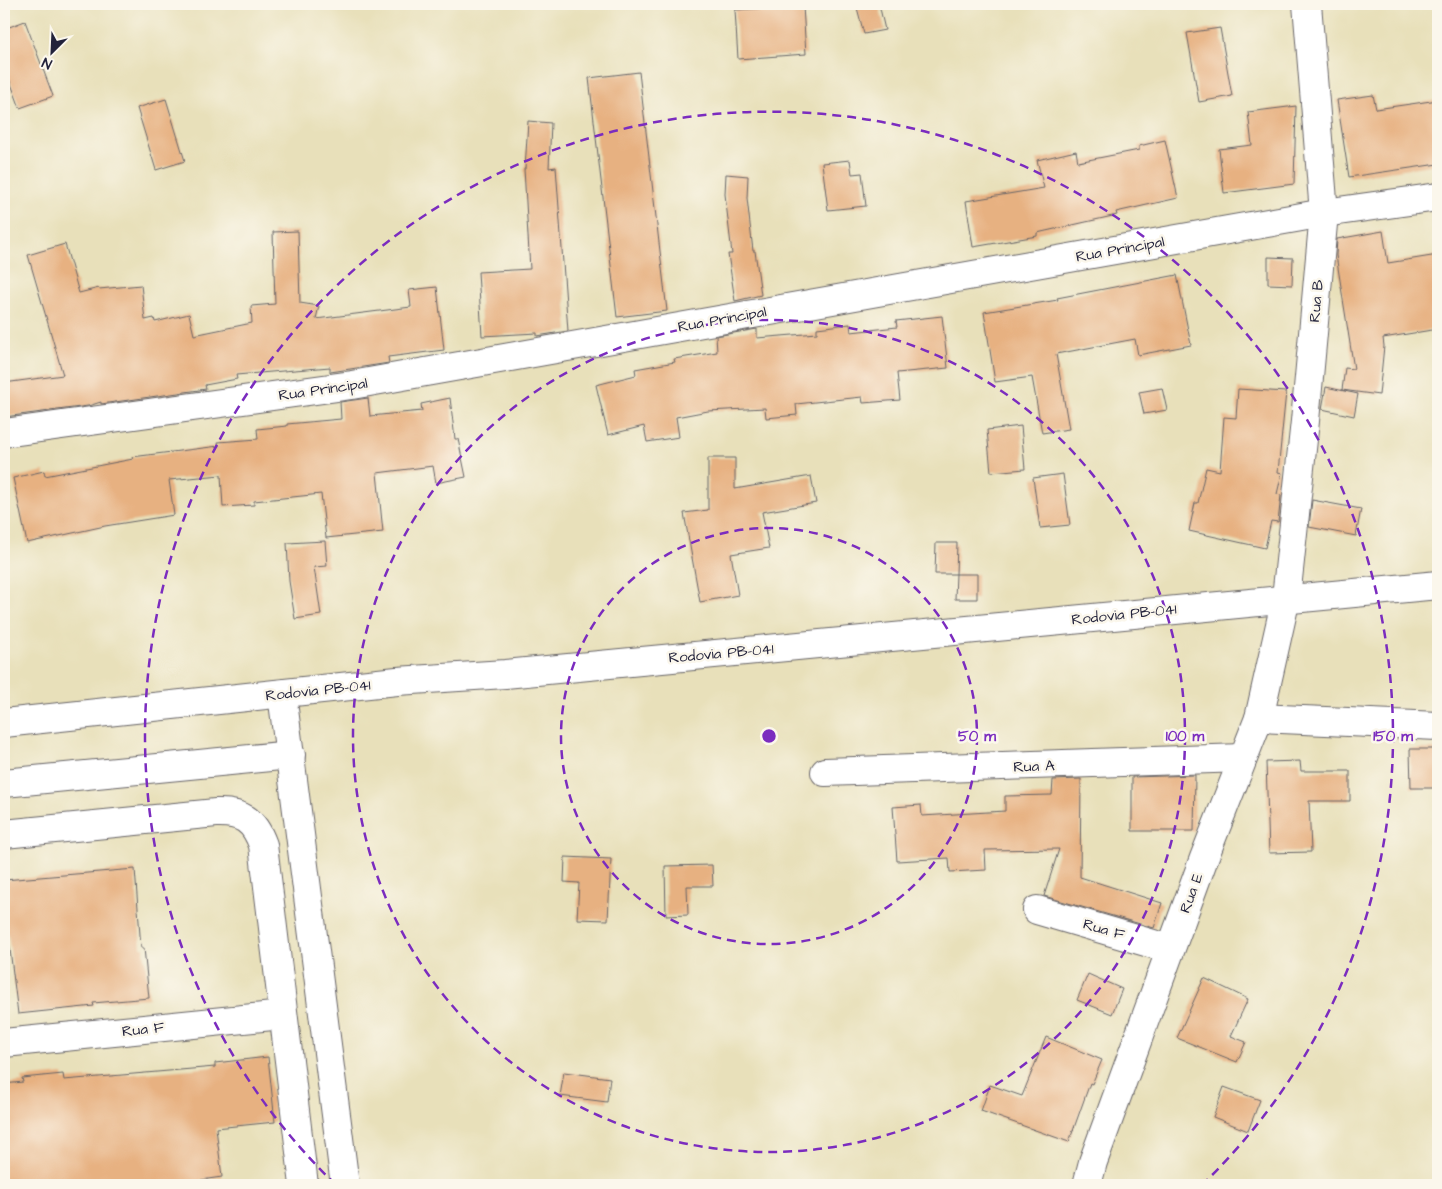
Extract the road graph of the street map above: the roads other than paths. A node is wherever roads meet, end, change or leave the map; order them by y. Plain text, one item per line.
1 (1307, 4) edge
2 (1438, 198) edge
3 (1324, 214) junction
4 (4, 433) edge
5 (1438, 585) edge
6 (1286, 598) junction
7 (282, 694) junction
8 (1259, 718) junction
9 (4, 723) edge
10 (1438, 726) edge
11 (291, 754) junction
12 (1243, 758) junction
13 (825, 772) dead end
14 (4, 783) edge
15 (4, 834) edge
16 (1037, 910) dead end
17 (1170, 949) junction
18 (283, 1015) junction
19 (4, 1043) edge
20 (304, 1185) edge
21 (345, 1185) edge
22 (1087, 1185) edge

1 - 3 street, Rua B
2 - 3 street, Rua Principal
3 - 4 street, Rua Principal
3 - 6 street, Rua B
5 - 6 street, Rodovia PB-041
6 - 7 street, Rodovia PB-041
6 - 8 street, Rua E
7 - 9 street, Rodovia PB-041
7 - 11 street
8 - 10 street
8 - 12 street, Rua E
11 - 14 street
11 - 21 street
12 - 13 street, Rua A
12 - 17 street, Rua E
15 - 18 street
16 - 17 street, Rua F
17 - 22 street, Rua E
18 - 19 street, Rua F
18 - 20 street

